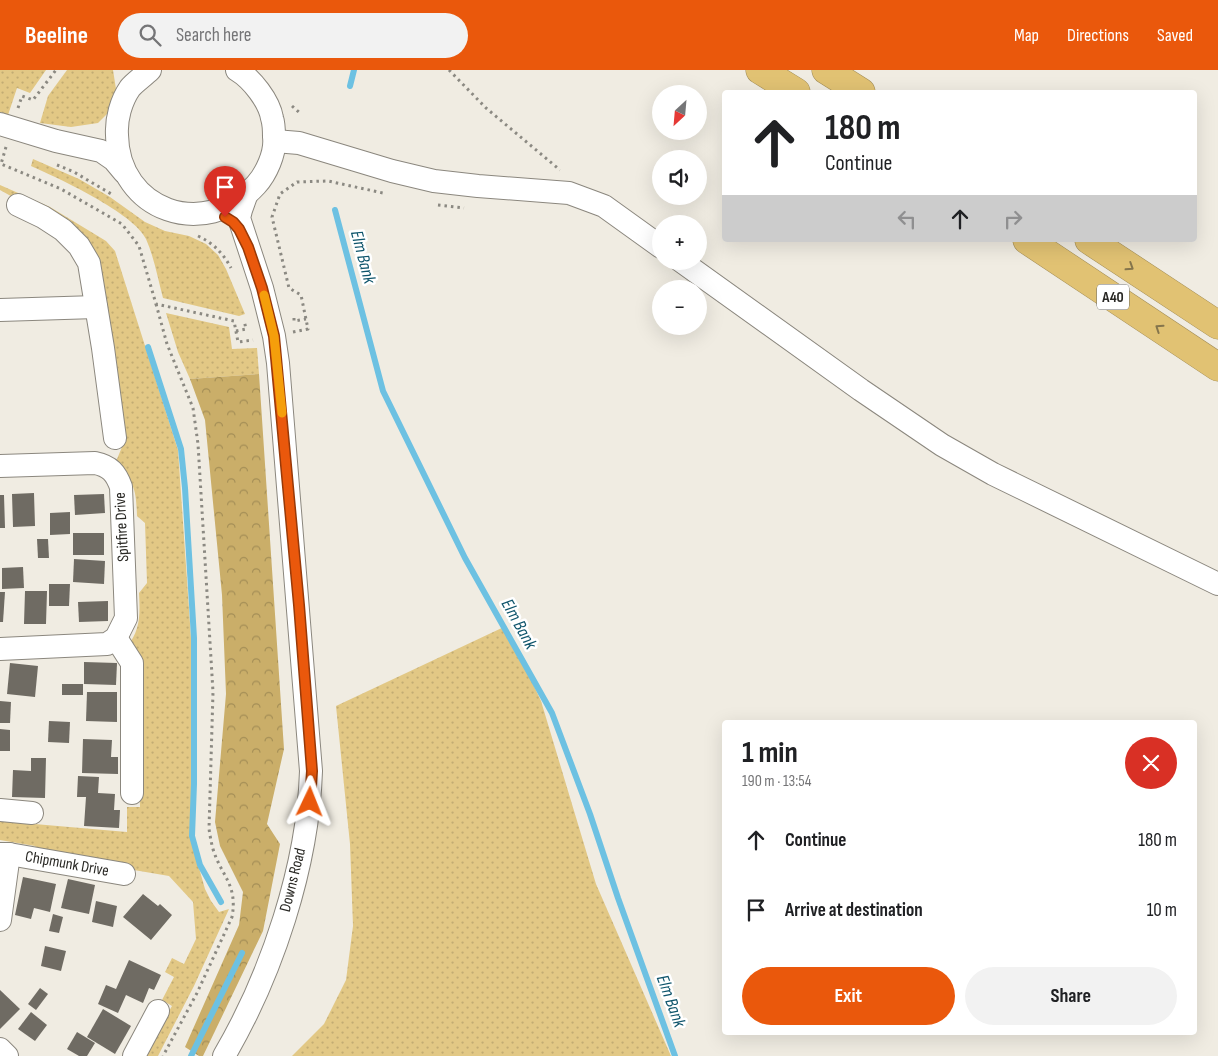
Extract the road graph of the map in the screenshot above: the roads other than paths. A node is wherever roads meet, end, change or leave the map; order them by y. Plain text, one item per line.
1 (150, 70) edge
2 (760, 70) edge
3 (826, 70) edge
4 (240, 71) edge
5 (132, 79) edge
6 (793, 90) edge
7 (857, 90) edge
8 (6, 126) edge
9 (117, 127) junction
10 (275, 141) junction
11 (85, 148) junction
12 (128, 177) junction
13 (246, 196) junction
14 (18, 205) dead end
15 (207, 214) junction
16 (652, 241) edge
17 (1030, 242) edge
18 (1092, 242) edge
19 (248, 247) junction
20 (694, 270) edge
21 (96, 307) junction
22 (0, 310) edge
23 (1218, 324) edge
24 (1218, 367) edge
25 (115, 438) dead end
26 (0, 466) edge
27 (1218, 584) edge
28 (116, 638) junction
29 (0, 649) edge
30 (132, 793) dead end
31 (0, 810) edge
32 (32, 813) dead end
33 (5, 854) edge
34 (124, 874) dead end
35 (0, 920) edge
36 (158, 1011) dead end
37 (0, 1049) edge
38 (7, 1056) edge
39 (134, 1056) edge
40 (224, 1056) edge

1 - 5 street
2 - 6 highway
3 - 7 highway
4 - 10 street
5 - 9 street
8 - 11 street
9 - 11 street
9 - 12 street
10 - 13 street
10 - 16 street
11 - 12 street
12 - 15 street
13 - 15 street
13 - 19 street
14 - 21 street
15 - 19 street
24 -> 17 highway, A40
18 -> 23 highway, A40
19 - 40 street, Downs Road
20 - 27 street
21 - 22 street
21 - 25 street
26 - 28 street, Spitfire Drive
28 - 29 street
28 - 30 street
31 - 32 street
33 - 34 street, Chipmunk Drive
33 - 35 street, Chipmunk Drive
36 - 39 street
37 - 38 street

